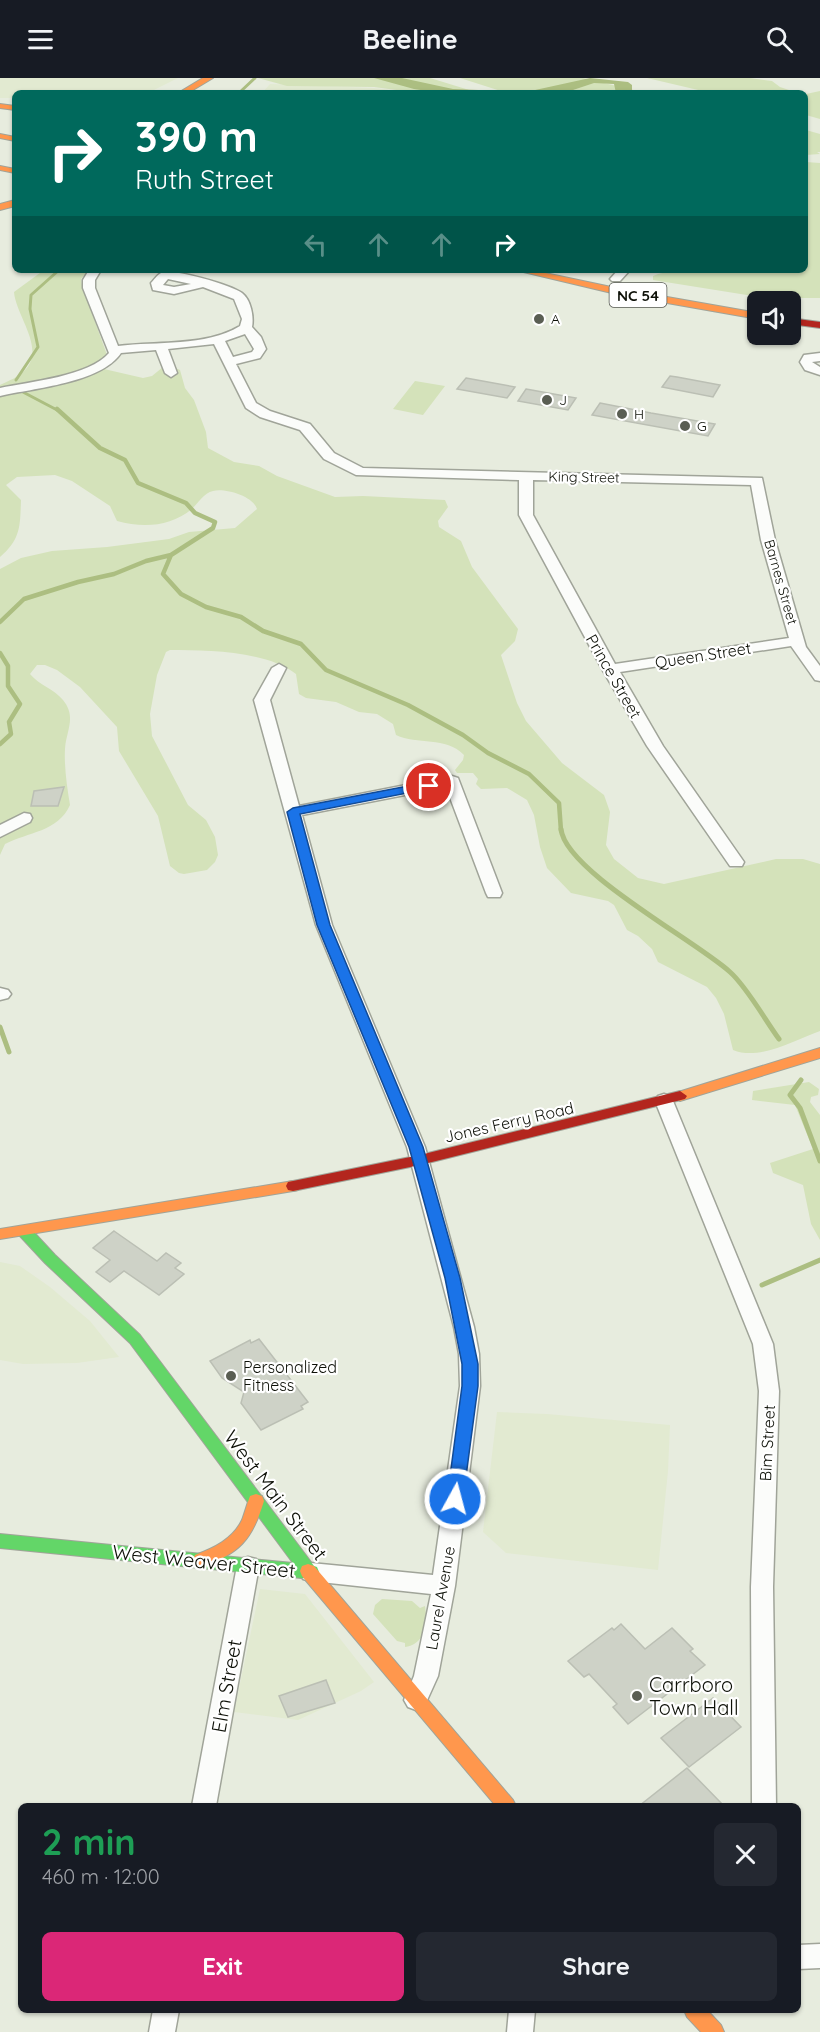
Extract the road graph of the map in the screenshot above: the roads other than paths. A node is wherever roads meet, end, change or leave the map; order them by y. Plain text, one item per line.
1 (206, 80) edge
2 (188, 90) edge
3 (93, 273) edge
4 (547, 273) edge
5 (549, 273) edge
6 (584, 273) edge
7 (619, 280) edge
8 (201, 284) dead end
9 (747, 304) edge
10 (801, 311) edge
11 (747, 313) edge
12 (820, 314) edge
13 (801, 322) edge
14 (820, 325) edge
15 (246, 328) junction
16 (218, 340) junction
17 (160, 345) junction
18 (114, 350) junction
19 (820, 357) edge
20 (228, 362) junction
21 (820, 371) edge
22 (171, 374) dead end
23 (0, 392) edge
24 (526, 475) junction
25 (757, 481) joint
26 (797, 640) junction
27 (279, 668) dead end
28 (609, 669) junction
29 (820, 677) edge
30 (293, 812) junction
31 (24, 818) dead end
32 (0, 832) edge
33 (736, 862) dead end
34 (494, 893) dead end
35 (820, 1053) edge
36 (664, 1101) junction
37 (420, 1160) junction
38 (24, 1231) junction
39 (0, 1234) edge
40 (256, 1501) junction
41 (0, 1541) edge
42 (199, 1561) junction
43 (248, 1566) junction
44 (310, 1572) junction
45 (444, 1586) junction
46 (416, 1700) junction
47 (205, 1803) edge
48 (504, 1803) edge
49 (764, 1803) edge
50 (820, 1956) edge
51 (801, 1957) edge
52 (165, 2013) edge
53 (522, 2013) edge
54 (697, 2013) edge
55 (162, 2032) edge
56 (520, 2032) edge
57 (714, 2032) edge

1 - 2 main road
3 - 18 street
4 - 7 main road
5 - 7 main road, NC 54
6 - 7 main road, NC 54
7 - 9 main road, NC 54
7 - 11 main road, NC 54
8 - 15 street
10 - 12 main road
13 - 14 main road
15 - 16 street
15 - 20 street
16 - 17 street
16 - 20 street
17 - 18 street
17 - 22 street
18 - 23 street
19 - 21 street
20 - 24 street, King Street
24 - 25 street, King Street
24 - 28 street, Prince Street
25 - 26 street, Barnes Street
26 - 28 street, Queen Street
26 - 29 street, Barnes Street
27 - 30 street, Laurel Avenue
28 - 33 street, Prince Street
30 - 34 street
30 - 37 street, Laurel Avenue
31 - 32 street
35 - 36 main road, Jones Ferry Road
36 - 37 main road, Jones Ferry Road
36 - 49 street, Bim Street
37 - 38 main road, Jones Ferry Road
37 - 45 street, Laurel Avenue
38 - 39 main road
38 - 40 main road, West Main Street
40 - 42 main road
40 - 44 main road, West Main Street
41 - 42 main road, West Weaver Street
42 - 43 main road, West Weaver Street
43 - 44 main road, West Weaver Street
43 - 47 street, Elm Street
44 - 45 street, West Weaver Street
44 - 46 main road, West Main Street
45 - 46 street, Laurel Avenue
46 - 48 main road, West Main Street
50 - 51 street
52 - 55 street
53 - 56 street
54 - 57 main road

